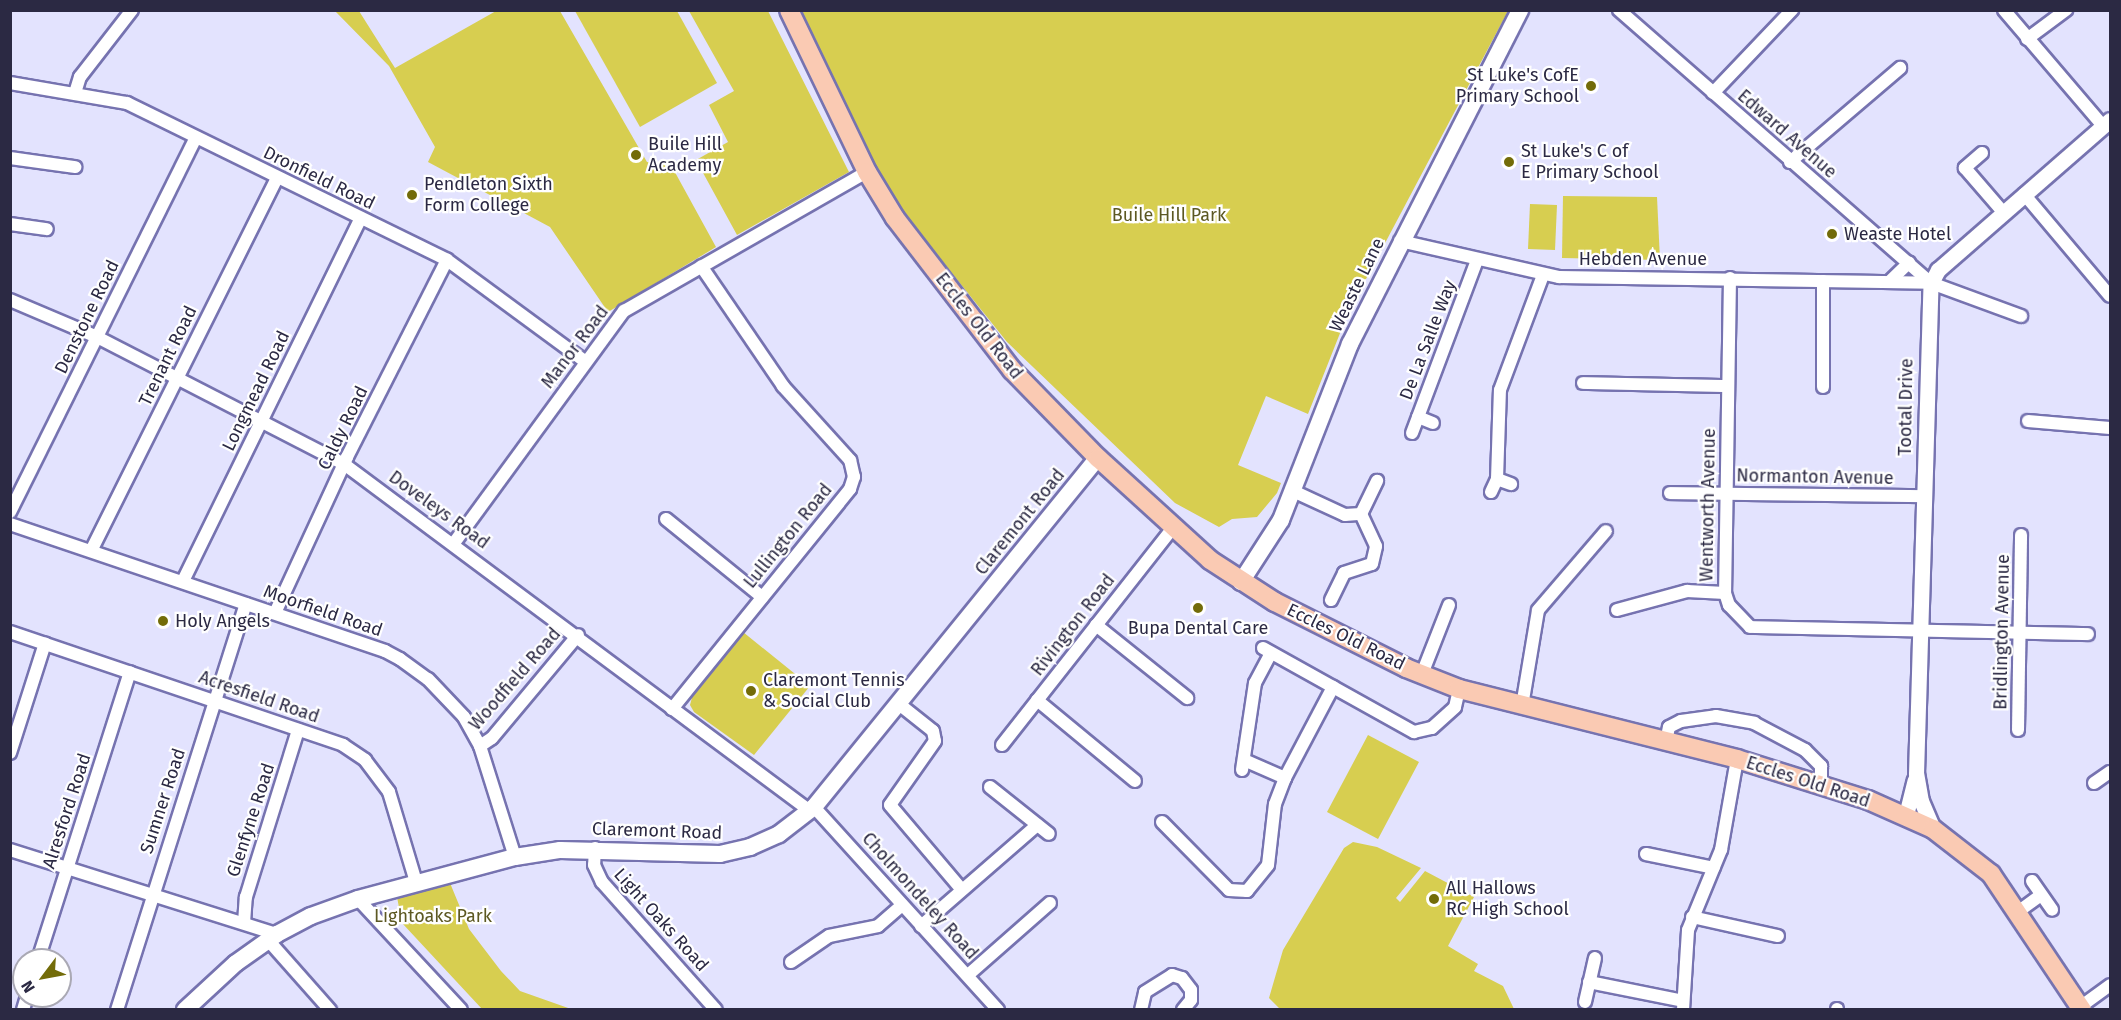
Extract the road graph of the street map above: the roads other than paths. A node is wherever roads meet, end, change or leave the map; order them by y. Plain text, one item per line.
1 (132, 10) edge
2 (789, 10) edge
3 (1520, 10) edge
4 (1619, 10) edge
5 (1792, 10) edge
6 (2004, 10) edge
7 (2066, 10) edge
8 (2027, 39) junction
9 (1900, 68) dead end
10 (10, 83) edge
11 (75, 93) junction
12 (1713, 93) junction
13 (2107, 123) edge
14 (196, 138) junction
15 (1982, 153) dead end
16 (10, 158) edge
17 (1790, 162) junction
18 (75, 167) dead end
19 (867, 172) junction
20 (277, 178) junction
21 (2024, 194) junction
22 (2003, 212) junction
23 (361, 218) junction
24 (10, 224) edge
25 (47, 229) dead end
26 (1400, 241) junction
27 (447, 260) junction
28 (1478, 260) junction
29 (1909, 263) junction
30 (701, 266) junction
31 (1543, 275) junction
32 (1730, 278) junction
33 (1823, 281) junction
34 (1889, 282) junction
35 (1931, 283) junction
36 (2110, 296) edge
37 (10, 300) edge
38 (2021, 316) dead end
39 (97, 338) junction
40 (586, 362) junction
41 (177, 379) junction
42 (1583, 383) dead end
43 (1728, 386) junction
44 (1823, 387) dead end
45 (1418, 417) junction
46 (261, 421) junction
47 (2028, 421) dead end
48 (1433, 423) dead end
49 (2110, 428) edge
50 (1412, 433) dead end
51 (1098, 458) junction
52 (344, 464) junction
53 (1497, 479) junction
54 (1377, 481) dead end
55 (1511, 484) dead end
56 (1293, 491) junction
57 (1491, 492) dead end
58 (1670, 492) dead end
59 (1727, 494) junction
60 (1923, 496) junction
61 (10, 512) edge
62 (1361, 514) junction
63 (666, 519) dead end
64 (10, 524) edge
65 (1173, 528) junction
66 (1606, 531) dead end
67 (2021, 535) dead end
68 (454, 543) junction
69 (92, 551) junction
70 (183, 581) junction
71 (1241, 582) junction
72 (1725, 593) junction
73 (762, 597) junction
74 (1331, 600) dead end
75 (246, 604) junction
76 (1449, 605) dead end
77 (1617, 610) dead end
78 (275, 613) junction
79 (1096, 625) junction
80 (1918, 630) junction
81 (10, 632) edge
82 (2020, 633) junction
83 (578, 634) junction
84 (2088, 634) dead end
85 (45, 643) junction
86 (129, 672) junction
87 (1422, 674) junction
88 (1333, 687) junction
89 (1459, 689) junction
90 (1187, 698) dead end
91 (1037, 700) junction
92 (213, 702) junction
93 (899, 704) junction
94 (1522, 706) junction
95 (672, 709) junction
96 (298, 730) junction
97 (2018, 730) dead end
98 (1666, 742) junction
99 (1002, 745) dead end
100 (480, 746) junction
101 (10, 753) edge
102 (1737, 759) junction
103 (2110, 772) edge
104 (1916, 774) junction
105 (1285, 778) junction
106 (1135, 781) dead end
107 (2094, 783) dead end
108 (1821, 786) junction
109 (990, 787) dead end
110 (812, 809) junction
111 (1906, 815) junction
112 (1162, 822) dead end
113 (1037, 825) junction
114 (1933, 829) junction
115 (1049, 834) dead end
116 (595, 848) junction
117 (10, 850) edge
118 (1646, 854) dead end
119 (515, 857) junction
120 (67, 868) junction
121 (1714, 868) junction
122 (2032, 881) dead end
123 (416, 882) junction
124 (962, 890) junction
125 (152, 894) junction
126 (2041, 895) junction
127 (358, 899) junction
128 (1050, 903) dead end
129 (902, 905) junction
130 (2052, 910) dead end
131 (2019, 911) junction
132 (1692, 917) junction
133 (244, 923) junction
134 (921, 926) junction
135 (1778, 936) dead end
136 (273, 937) junction
137 (42, 948) edge
138 (1595, 958) dead end
139 (791, 962) dead end
140 (968, 975) junction
141 (1589, 982) junction
142 (2110, 985) edge
143 (1585, 1002) dead end
144 (1683, 1005) edge
145 (193, 1006) edge
146 (2081, 1008) edge
147 (117, 1010) edge
148 (330, 1010) edge
149 (461, 1010) edge
150 (716, 1010) edge
151 (998, 1010) edge
152 (1141, 1010) edge
153 (1183, 1010) edge

1 - 11 street
2 - 19 main road, Eccles Old Road
3 - 26 main road, Weaste Lane
4 - 12 street, Edward Avenue
5 - 12 street
6 - 8 street
7 - 8 street
8 - 13 street
9 - 17 street
10 - 11 street, Dronfield Road
11 - 14 street, Dronfield Road
12 - 17 street, Edward Avenue
13 - 21 street
14 - 20 street, Dronfield Road
14 - 39 street, Denstone Road
15 - 22 street
16 - 18 street
17 - 29 street, Edward Avenue
19 - 30 street, Manor Road
19 - 51 main road, Eccles Old Road
20 - 23 street, Dronfield Road
20 - 41 street, Trenant Road
21 - 22 street
21 - 36 street
22 - 35 street
23 - 27 street, Dronfield Road
23 - 46 street, Longmead Road
24 - 25 street
26 - 28 street, Hebden Avenue
26 - 56 main road, Weaste Lane
27 - 40 street, Dronfield Road
27 - 52 street, Caldy Road
28 - 31 street, Hebden Avenue
28 - 45 street, De La Salle Way
29 - 34 street
29 - 35 street, Edward Avenue
30 - 40 street, Manor Road
30 - 73 street, Lullington Road
31 - 32 street, Hebden Avenue
31 - 53 street
32 - 33 street, Hebden Avenue
32 - 43 street, Wentworth Avenue
33 - 34 street, Hebden Avenue
33 - 44 street
34 - 35 street, Hebden Avenue
35 - 38 street
35 - 60 street, Tootal Drive
37 - 39 street, Doveleys Road
39 - 41 street, Doveleys Road
39 - 61 street, Denstone Road
40 - 68 street, Manor Road
41 - 46 street, Doveleys Road
41 - 69 street, Trenant Road
42 - 43 street
43 - 59 street, Wentworth Avenue
45 - 48 street
45 - 50 street, De La Salle Way
46 - 52 street, Doveleys Road
46 - 70 street, Longmead Road
47 - 49 street
51 - 65 main road, Eccles Old Road
51 - 93 main road, Claremont Road
52 - 68 street, Doveleys Road
52 - 78 street, Caldy Road
53 - 55 street
53 - 57 street
54 - 62 street
56 - 62 street
56 - 71 main road, Weaste Lane
58 - 59 street, Normanton Avenue
59 - 60 street, Normanton Avenue
59 - 72 street, Wentworth Avenue
60 - 80 street, Tootal Drive
62 - 74 street
63 - 73 street
64 - 69 street, Moorfield Road
65 - 71 main road, Eccles Old Road
65 - 79 street, Rivington Road
66 - 94 street
67 - 82 street, Bridlington Avenue
68 - 83 street, Doveleys Road
69 - 70 street, Moorfield Road
70 - 75 street, Moorfield Road
71 - 87 main road, Eccles Old Road
72 - 77 street
72 - 80 street, Wentworth Avenue
73 - 95 street, Lullington Road
75 - 78 street, Moorfield Road
75 - 92 street, Sumner Road
76 - 87 street
78 - 100 street, Moorfield Road
79 - 90 street
79 - 91 street, Rivington Road
80 - 82 street, Wentworth Avenue
80 - 104 street, Tootal Drive
81 - 85 street, Acresfield Road
82 - 84 street, Wentworth Avenue
82 - 97 street, Bridlington Avenue
83 - 95 street, Doveleys Road
83 - 100 street, Woodfield Road
85 - 86 street, Acresfield Road
85 - 101 street
86 - 92 street, Acresfield Road
86 - 120 street, Alresford Road
87 - 89 main road, Eccles Old Road
88 - 89 street
88 - 105 street
88 - 105 street
89 - 94 main road, Eccles Old Road
91 - 99 street, Rivington Road
91 - 106 street
92 - 96 street, Acresfield Road
92 - 125 street, Sumner Road
93 - 110 main road, Claremont Road
93 - 124 street
94 - 98 main road, Eccles Old Road
95 - 110 street, Doveleys Road
96 - 123 street, Acresfield Road
96 - 133 street, Glenfyne Road
98 - 102 main road, Eccles Old Road
98 - 108 street
100 - 119 street, Moorfield Road
102 - 108 main road, Eccles Old Road
102 - 121 street
103 - 107 street
104 - 111 street, Tootal Drive
104 - 114 street, Tootal Drive
105 - 112 street
108 - 111 main road, Eccles Old Road
109 - 113 street
110 - 116 main road, Claremont Road
110 - 129 street, Cholmondeley Road
111 - 114 main road, Eccles Old Road
113 - 115 street
113 - 124 street
114 - 131 main road, Eccles Old Road
116 - 119 main road, Claremont Road
116 - 150 street, Light Oaks Road
117 - 120 street
118 - 121 street
119 - 123 main road, Claremont Road
120 - 125 street
120 - 137 street, Alresford Road
121 - 132 street
122 - 126 street
123 - 127 main road, Claremont Road
124 - 134 street
125 - 133 street
125 - 147 street, Sumner Road
126 - 130 street
126 - 131 street
127 - 136 main road, Claremont Road
127 - 149 street
128 - 140 street
129 - 134 street, Cholmondeley Road
129 - 139 street
131 - 146 main road, Eccles Old Road
132 - 135 street
132 - 144 street
133 - 136 street
134 - 140 street, Cholmondeley Road
136 - 145 main road, Claremont Road
136 - 148 street
138 - 141 street
140 - 151 street, Cholmondeley Road
141 - 143 street
141 - 144 street
142 - 146 street
152 - 153 street

